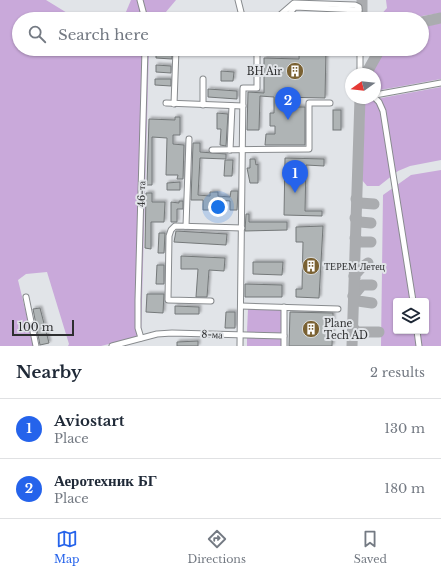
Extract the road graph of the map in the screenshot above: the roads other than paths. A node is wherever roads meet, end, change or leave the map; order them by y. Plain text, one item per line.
1 (140, 0) edge
2 (238, 0) edge
3 (359, 10) joint
4 (143, 12) edge
5 (241, 12) edge
6 (283, 12) edge
7 (291, 12) edge
8 (145, 56) edge
9 (176, 56) edge
10 (257, 56) edge
11 (360, 56) edge
12 (360, 68) edge
13 (203, 79) dead end
14 (441, 83) edge
15 (381, 96) edge
16 (166, 104) dead end
17 (174, 104) junction
18 (330, 104) dead end
19 (380, 104) edge
20 (203, 105) junction
21 (232, 106) junction
22 (243, 106) junction
23 (189, 139) dead end
24 (212, 150) dead end
25 (230, 150) junction
26 (242, 151) junction
27 (186, 226) junction
28 (242, 228) junction
29 (26, 297) dead end
30 (413, 298) edge
31 (211, 301) dead end
32 (241, 306) junction
33 (284, 307) junction
34 (338, 309) dead end
35 (417, 334) edge
36 (240, 335) junction
37 (284, 336) junction
38 (141, 338) junction
39 (36, 346) edge
40 (112, 346) edge
41 (123, 346) edge
42 (240, 346) edge
43 (284, 346) edge
44 (419, 346) edge

1 - 4 street
2 - 5 street
3 - 6 street
3 - 7 street
8 - 38 street, 46-та
9 - 17 street
10 - 22 street
11 - 12 street
13 - 20 street
14 - 15 street
16 - 17 street
17 - 20 street
18 - 26 street
19 - 30 street
20 - 21 street
21 - 22 street
21 - 25 street
22 - 26 street
23 - 27 street
24 - 25 street
25 - 26 street
26 - 28 street
27 - 28 street
27 - 31 street
28 - 32 street
29 - 39 street
32 - 33 street
32 - 36 street
33 - 34 street
33 - 37 street
35 - 44 street
36 - 37 street, 8-ма
36 - 38 street, 8-ма
36 - 42 street
37 - 43 street
38 - 40 street, 8-ма
38 - 41 street, 8-ма

